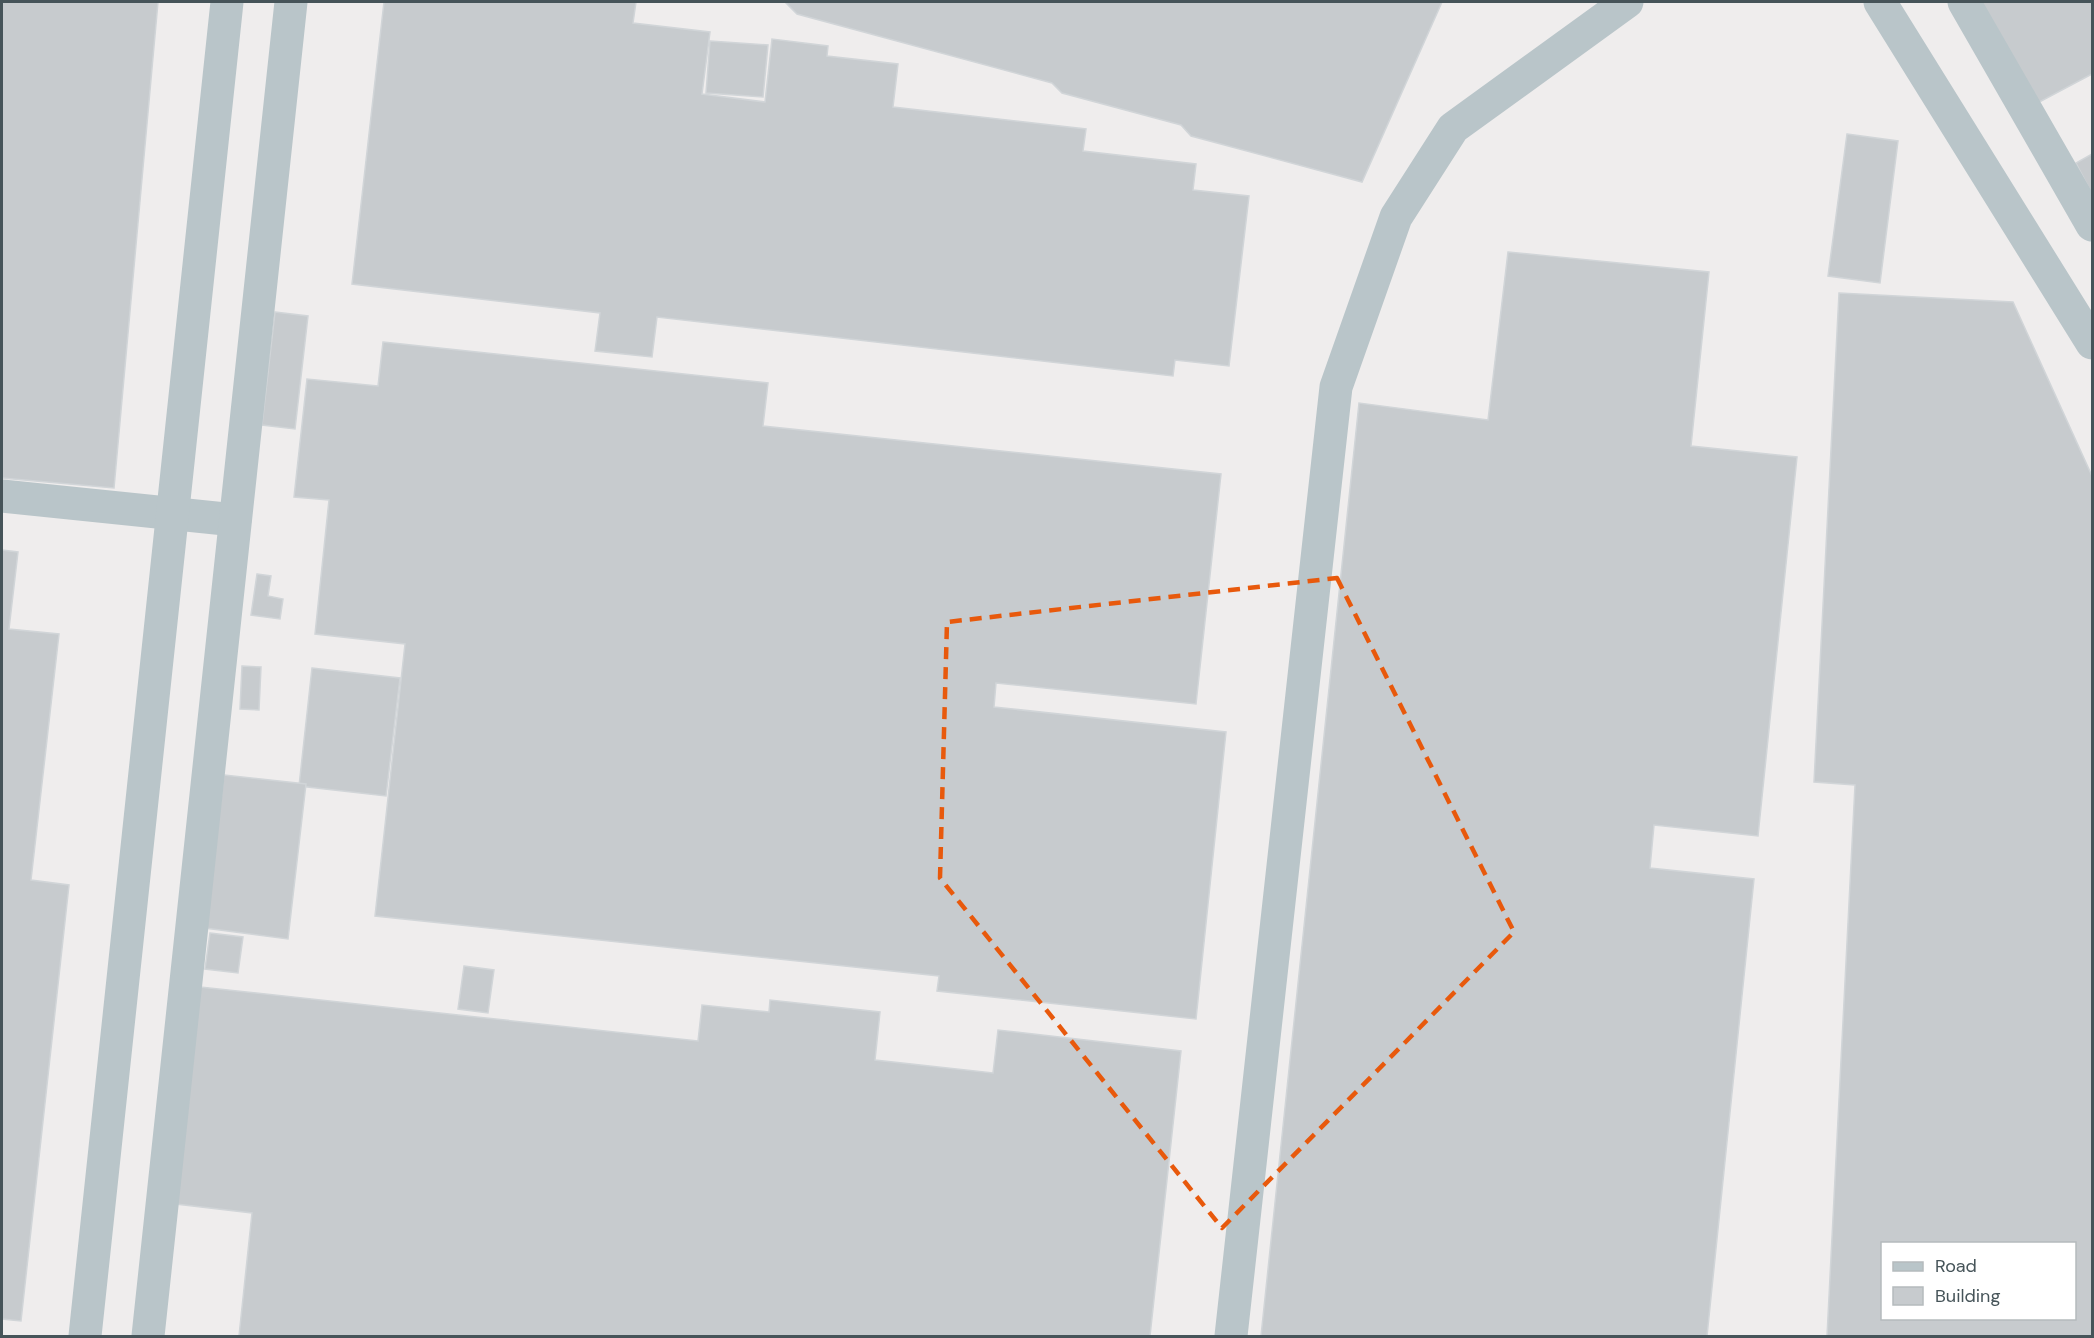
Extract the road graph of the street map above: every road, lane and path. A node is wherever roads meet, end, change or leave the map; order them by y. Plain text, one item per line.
1 (227, 2) edge
2 (291, 2) edge
3 (1627, 2) edge
4 (1880, 2) edge
5 (1964, 2) edge
6 (2092, 225) edge
7 (2092, 343) edge
8 (2, 496) edge
9 (174, 514) junction
10 (236, 520) junction
11 (85, 1336) edge
12 (148, 1336) edge
13 (1231, 1336) edge

1 - 9 street
2 - 10 street
3 - 13 street
4 - 7 street
5 - 6 street
8 - 9 street
9 - 10 street
9 - 11 street
10 - 12 street

